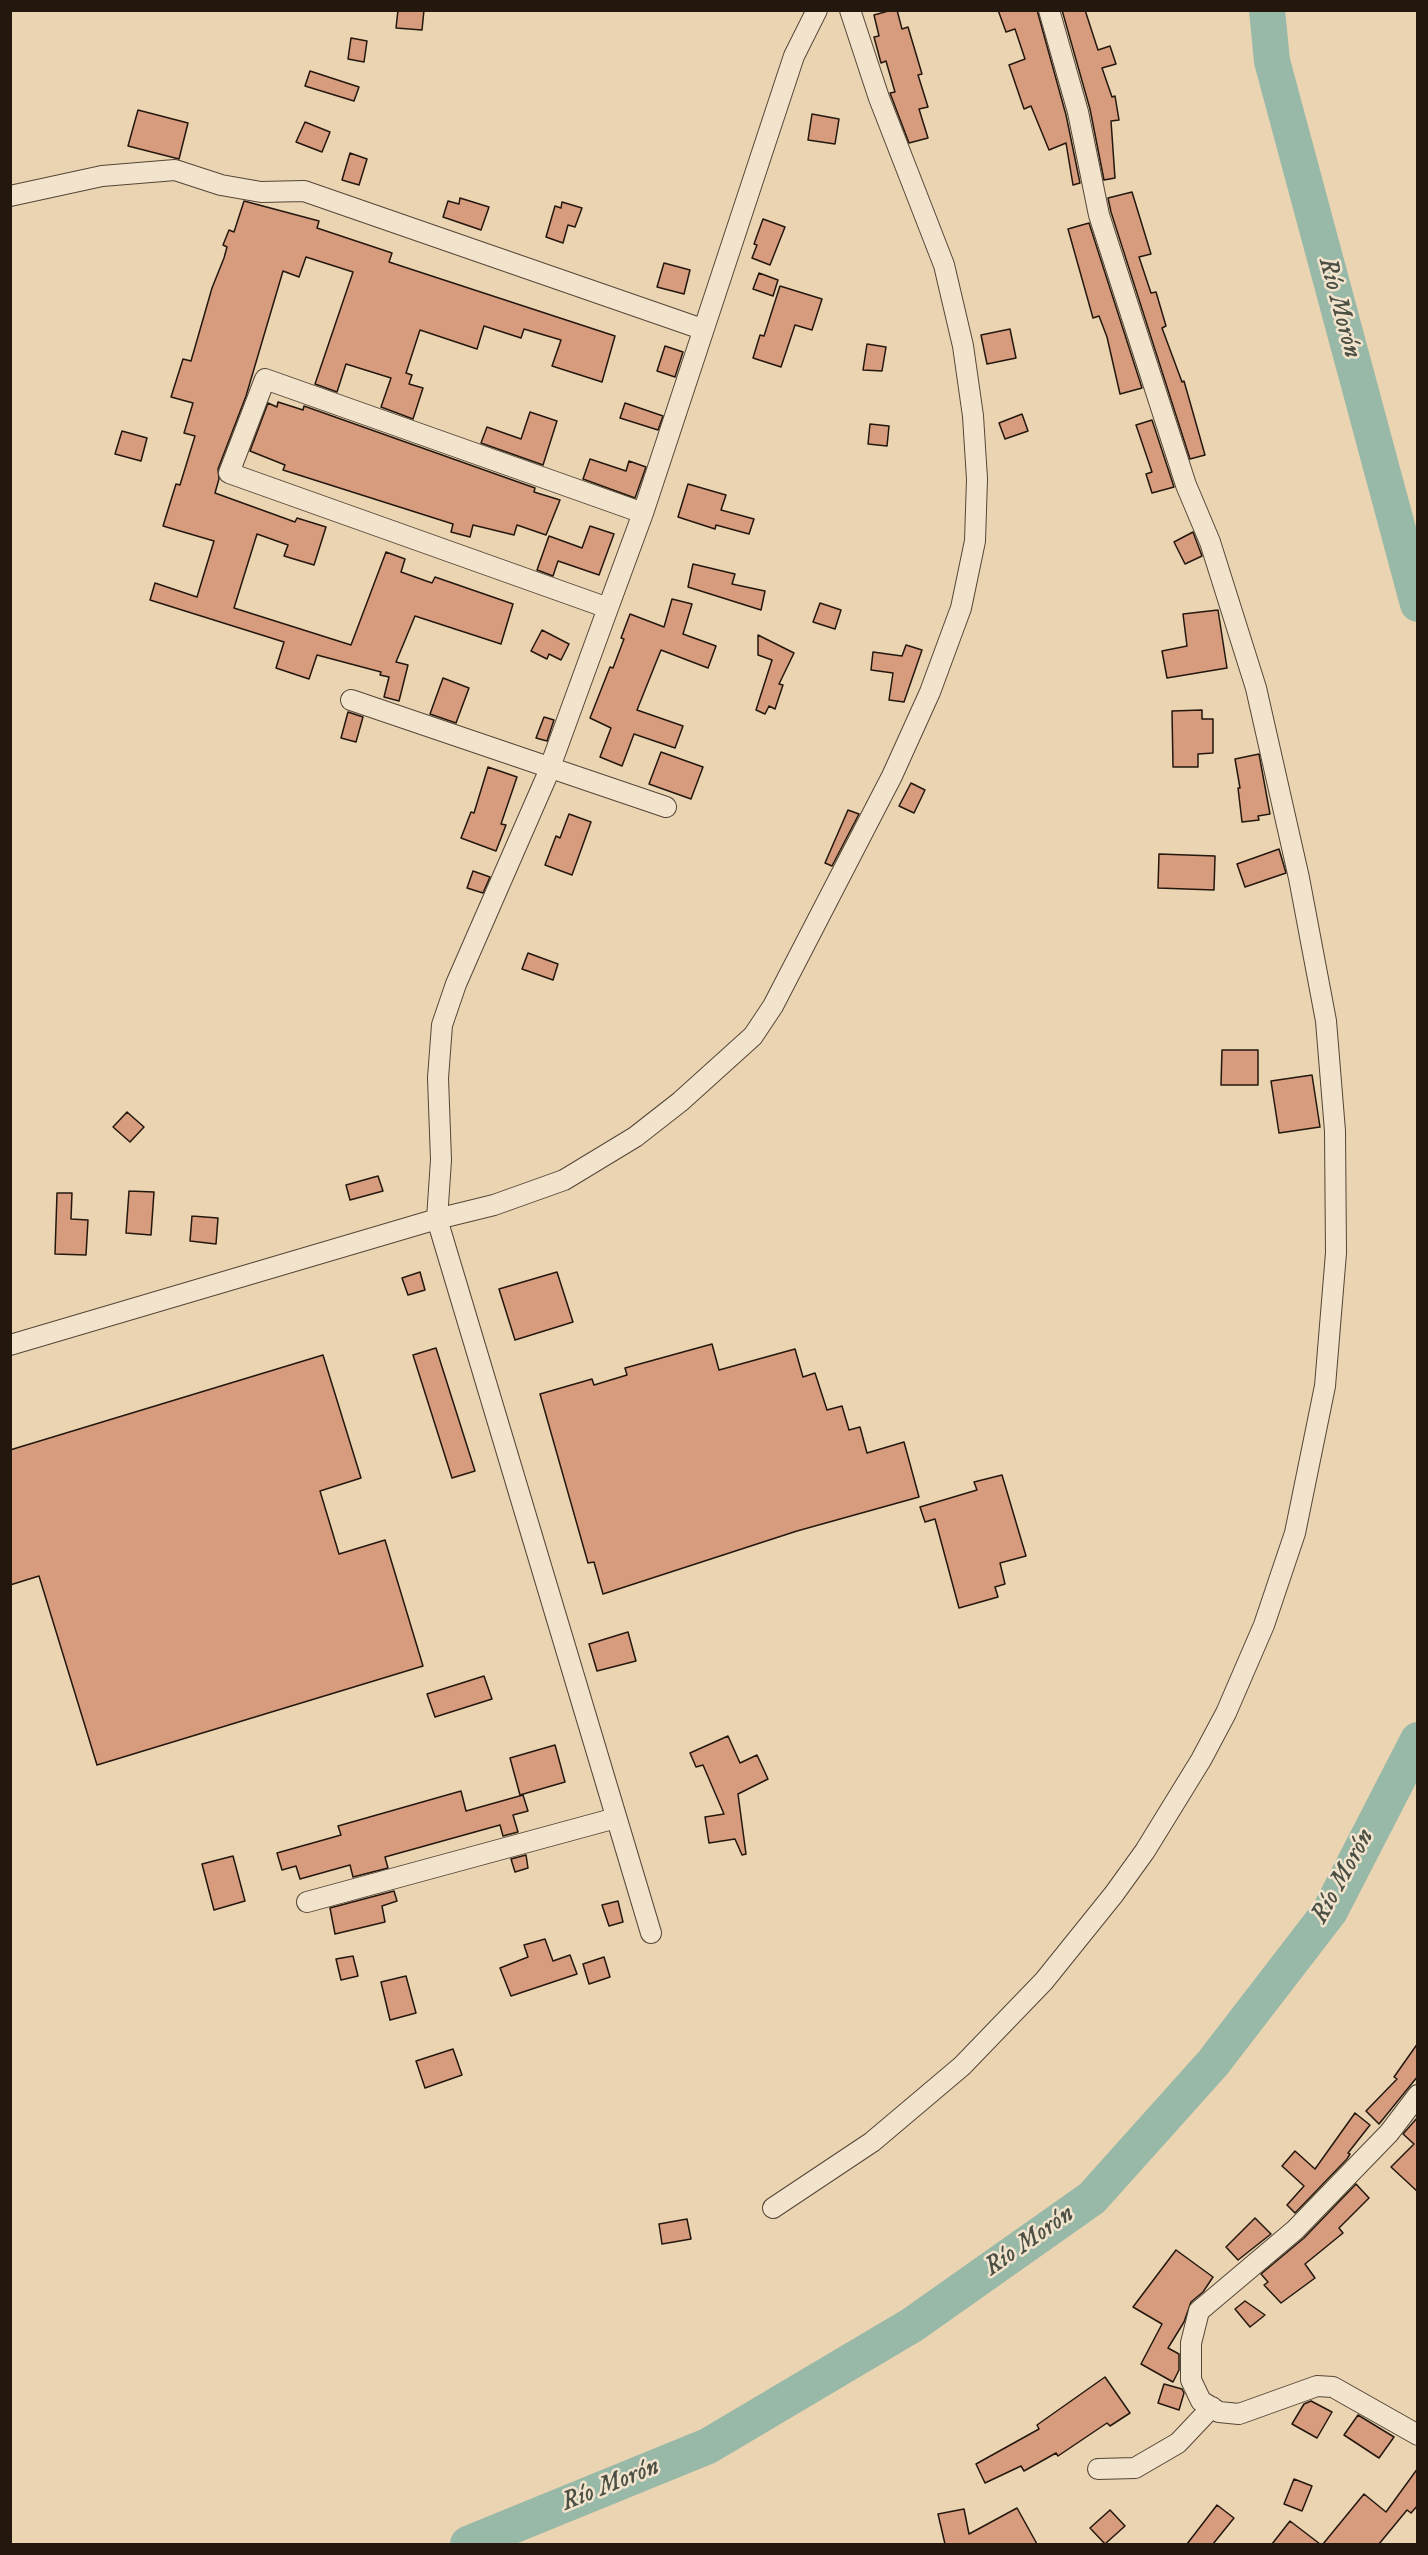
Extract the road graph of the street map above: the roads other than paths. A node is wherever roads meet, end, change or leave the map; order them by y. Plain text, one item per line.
1 (817, 10) edge
2 (850, 10) edge
3 (1049, 10) edge
4 (10, 196) edge
5 (702, 329) junction
6 (643, 513) junction
7 (608, 608) junction
8 (351, 700) dead end
9 (550, 766) junction
10 (666, 807) dead end
11 (437, 1219) junction
12 (10, 1345) edge
13 (616, 1818) junction
14 (307, 1902) dead end
15 (651, 1933) dead end
16 (1418, 2095) edge
17 (773, 2208) dead end
18 (1212, 2407) junction
19 (1418, 2435) edge
20 (1098, 2469) dead end

1 - 5 street
2 - 11 street
3 - 17 street
4 - 5 street
5 - 6 street
6 - 7 street
6 - 7 street
7 - 9 street
8 - 9 street
9 - 10 street
9 - 11 street
11 - 12 street
11 - 13 street
13 - 14 street
13 - 15 street
16 - 18 street
18 - 19 street
18 - 20 street

